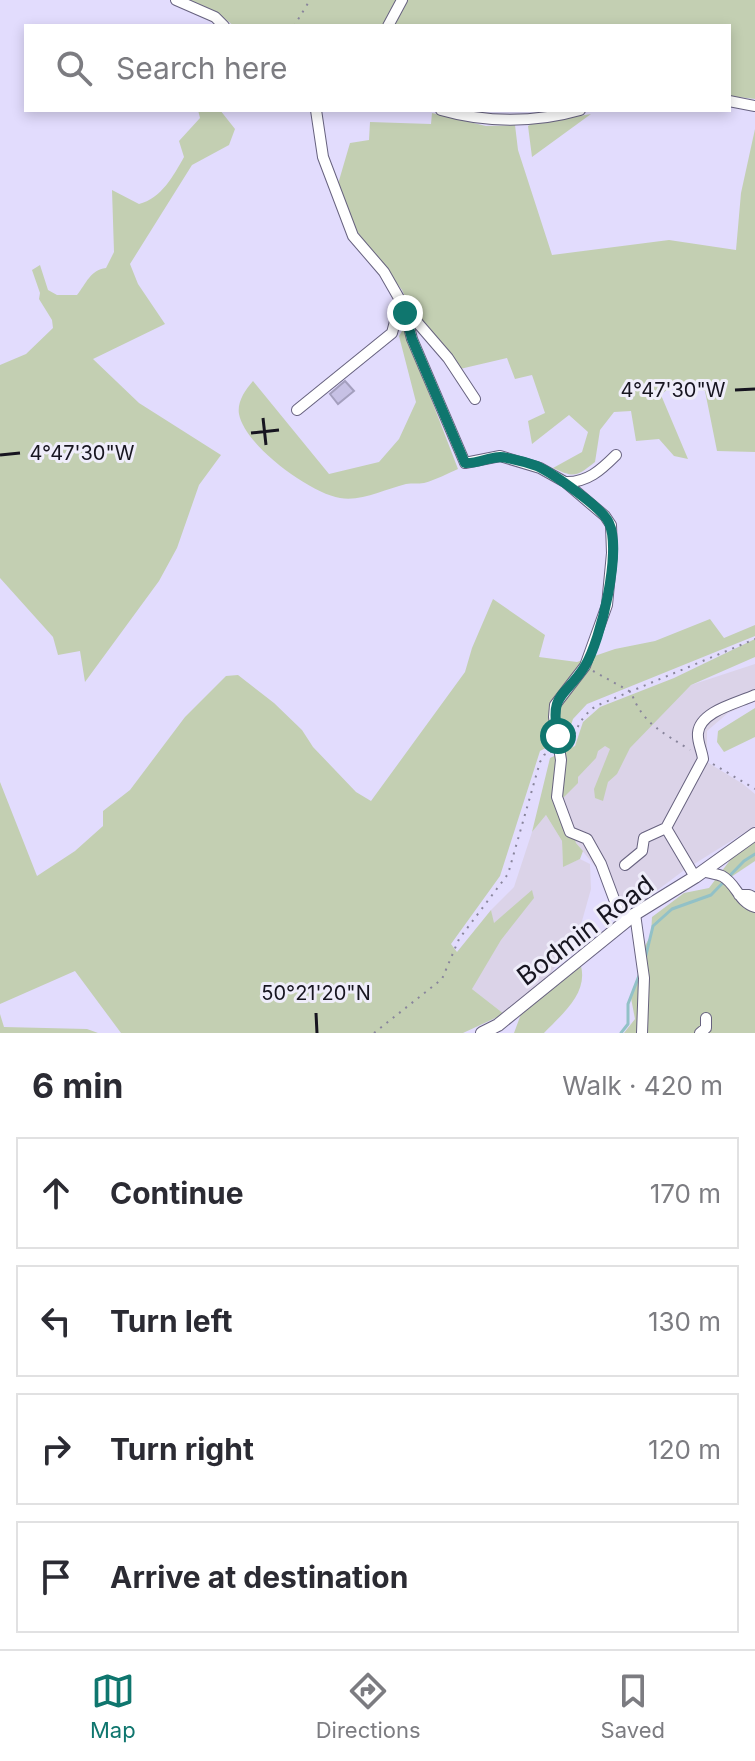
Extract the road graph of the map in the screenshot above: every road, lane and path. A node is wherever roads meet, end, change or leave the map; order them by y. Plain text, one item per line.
1 (176, 0) edge
2 (310, 0) edge
3 (402, 0) edge
4 (222, 24) edge
5 (295, 24) edge
6 (389, 24) edge
7 (731, 101) edge
8 (755, 106) edge
9 (316, 112) edge
10 (451, 112) edge
11 (570, 112) edge
12 (402, 304) junction
13 (475, 399) dead end
14 (297, 410) dead end
15 (616, 455) dead end
16 (565, 482) junction
17 (755, 639) edge
18 (585, 666) junction
19 (631, 692) junction
20 (755, 695) edge
21 (703, 759) junction
22 (755, 789) edge
23 (666, 828) junction
24 (755, 834) edge
25 (625, 865) dead end
26 (699, 874) junction
27 (739, 895) junction
28 (755, 898) edge
29 (755, 907) edge
30 (635, 914) junction
31 (623, 923) junction
32 (706, 1018) dead end
33 (374, 1033) edge
34 (482, 1033) edge
35 (642, 1033) edge
36 (700, 1033) edge

1 - 4 street
2 - 5 path
3 - 6 street
7 - 8 street
9 - 12 street
10 - 11 street
12 - 13 street
12 - 14 street
12 - 16 street
15 - 16 street
16 - 18 street
17 - 19 path
18 - 19 path
18 - 31 street
19 - 21 path
19 - 33 path, bridge
20 - 21 street
21 - 22 path
21 - 23 street
23 - 25 street
23 - 26 street
24 - 26 main road, Bodmin Road
26 - 27 street
26 - 30 main road, Bodmin Road
27 - 28 street
27 - 29 street
30 - 31 main road, Bodmin Road
30 - 35 street
31 - 34 main road, Bodmin Road
32 - 36 street

